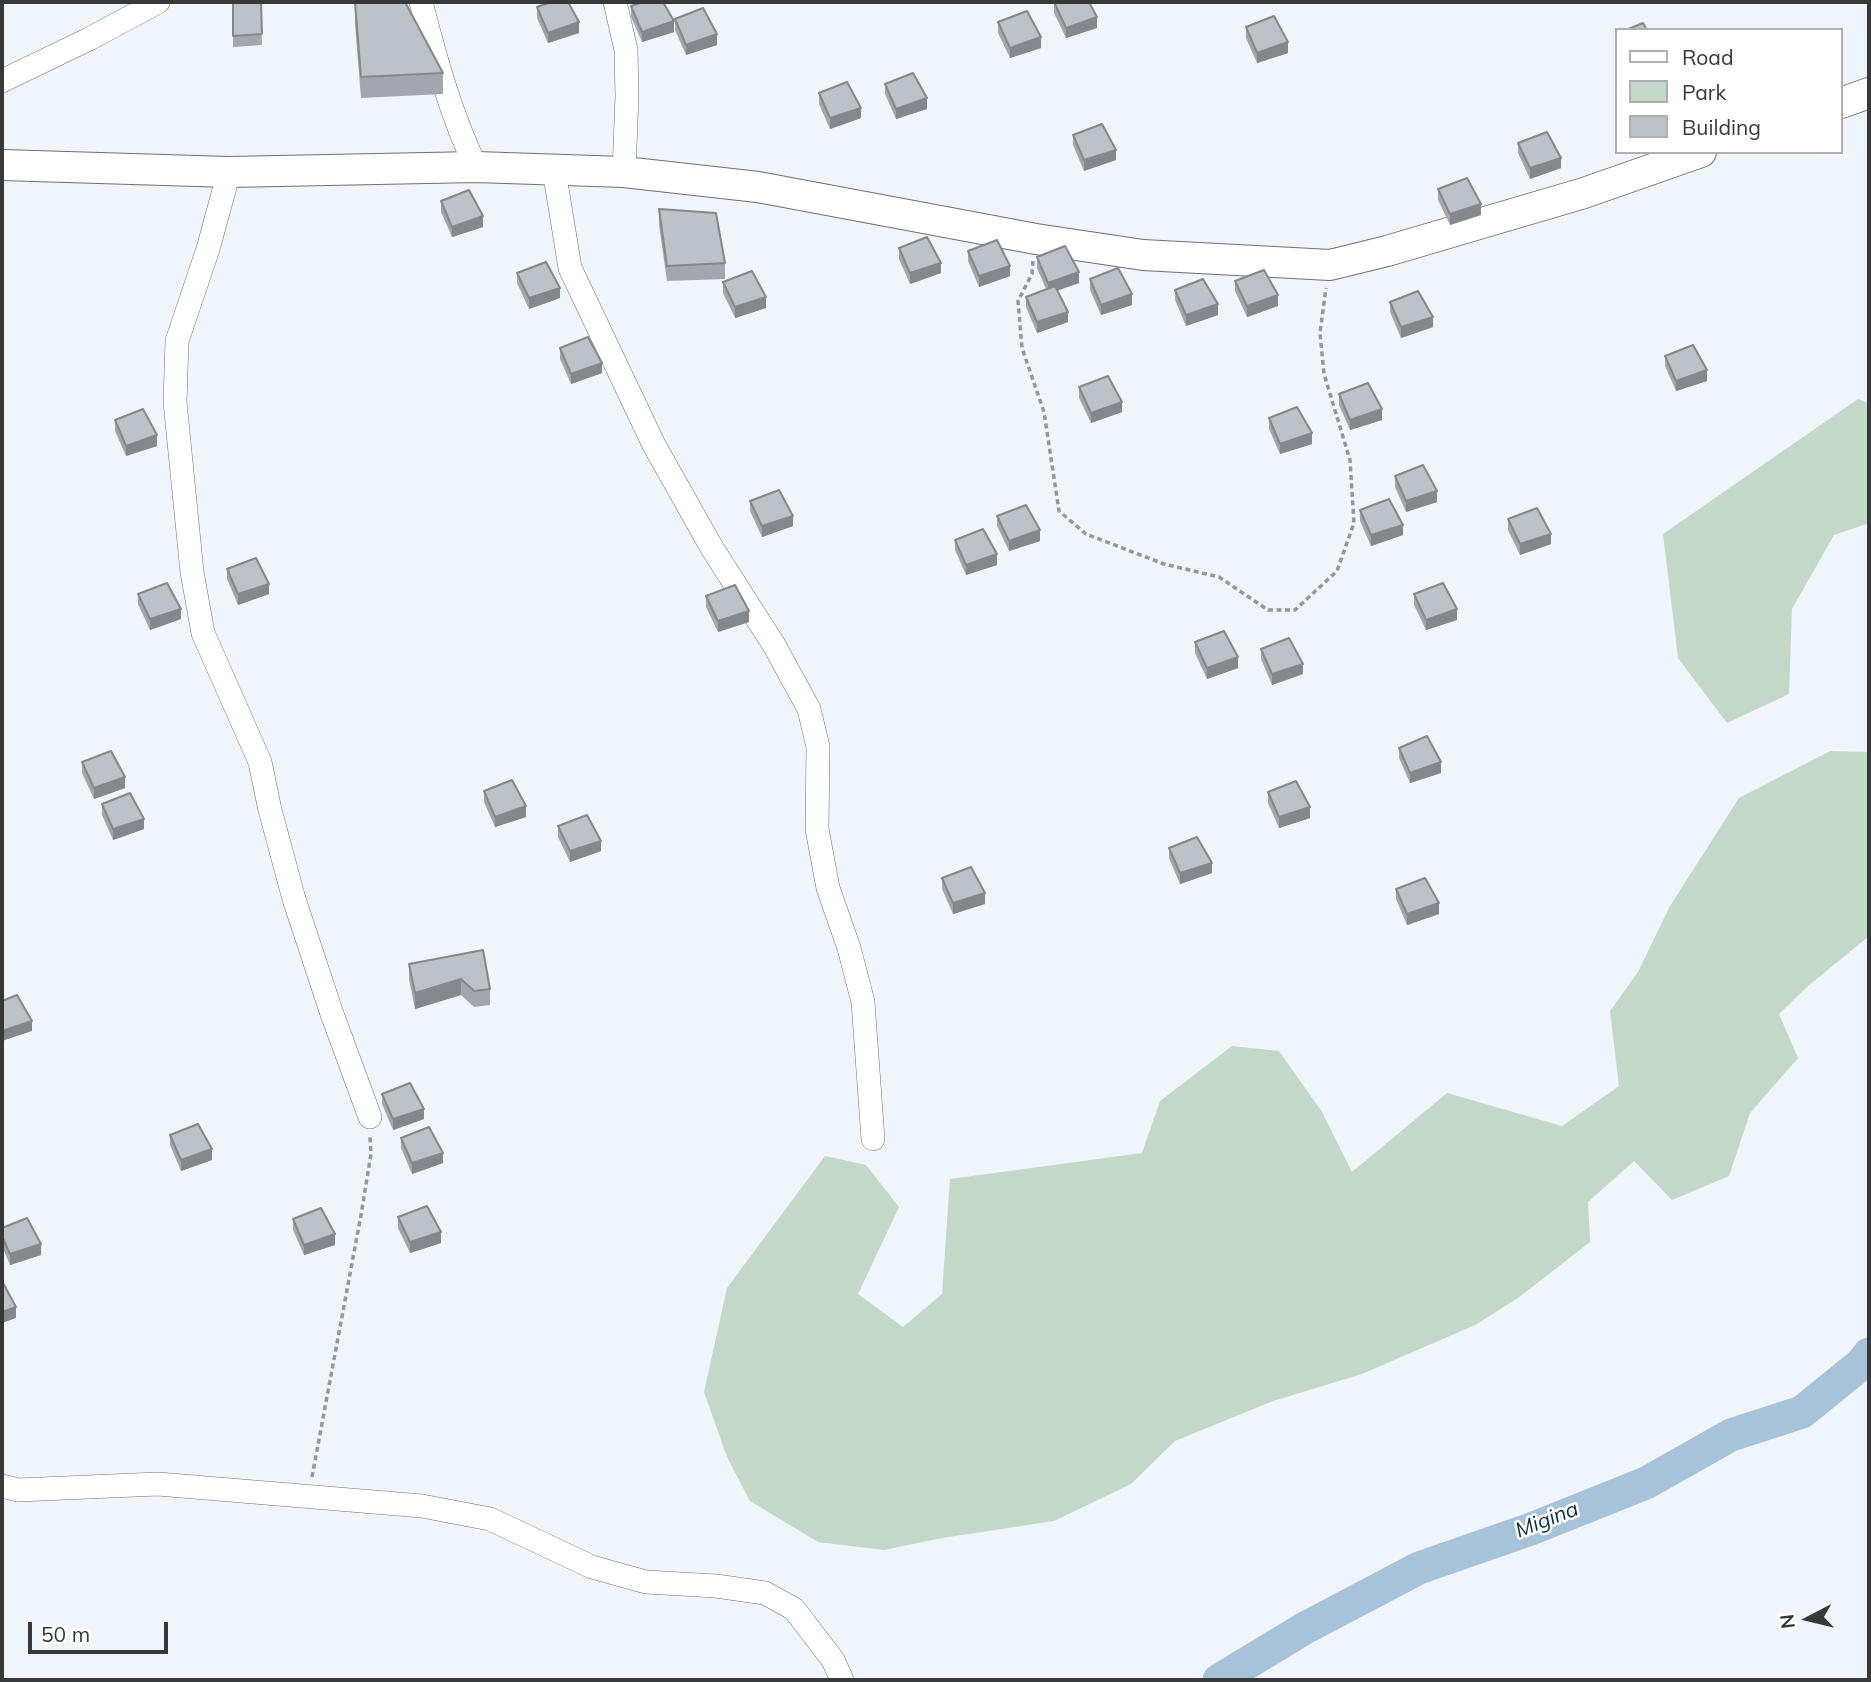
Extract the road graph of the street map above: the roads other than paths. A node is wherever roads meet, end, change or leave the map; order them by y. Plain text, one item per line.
1 (158, 2) edge
2 (421, 2) edge
3 (615, 2) edge
4 (2, 81) edge
5 (1869, 93) edge
6 (1843, 102) edge
7 (1694, 154) edge
8 (2, 165) edge
9 (476, 167) junction
10 (554, 170) junction
11 (229, 172) junction
12 (624, 172) junction
13 (370, 1117) road end
14 (873, 1139) dead end
15 (2, 1486) edge
16 (842, 1680) edge

1 - 4 street
2 - 9 street
3 - 12 street
5 - 6 main road
7 - 12 main road
8 - 11 main road
9 - 10 main road
9 - 11 main road
10 - 12 main road
10 - 14 street
11 - 13 street
15 - 16 street

